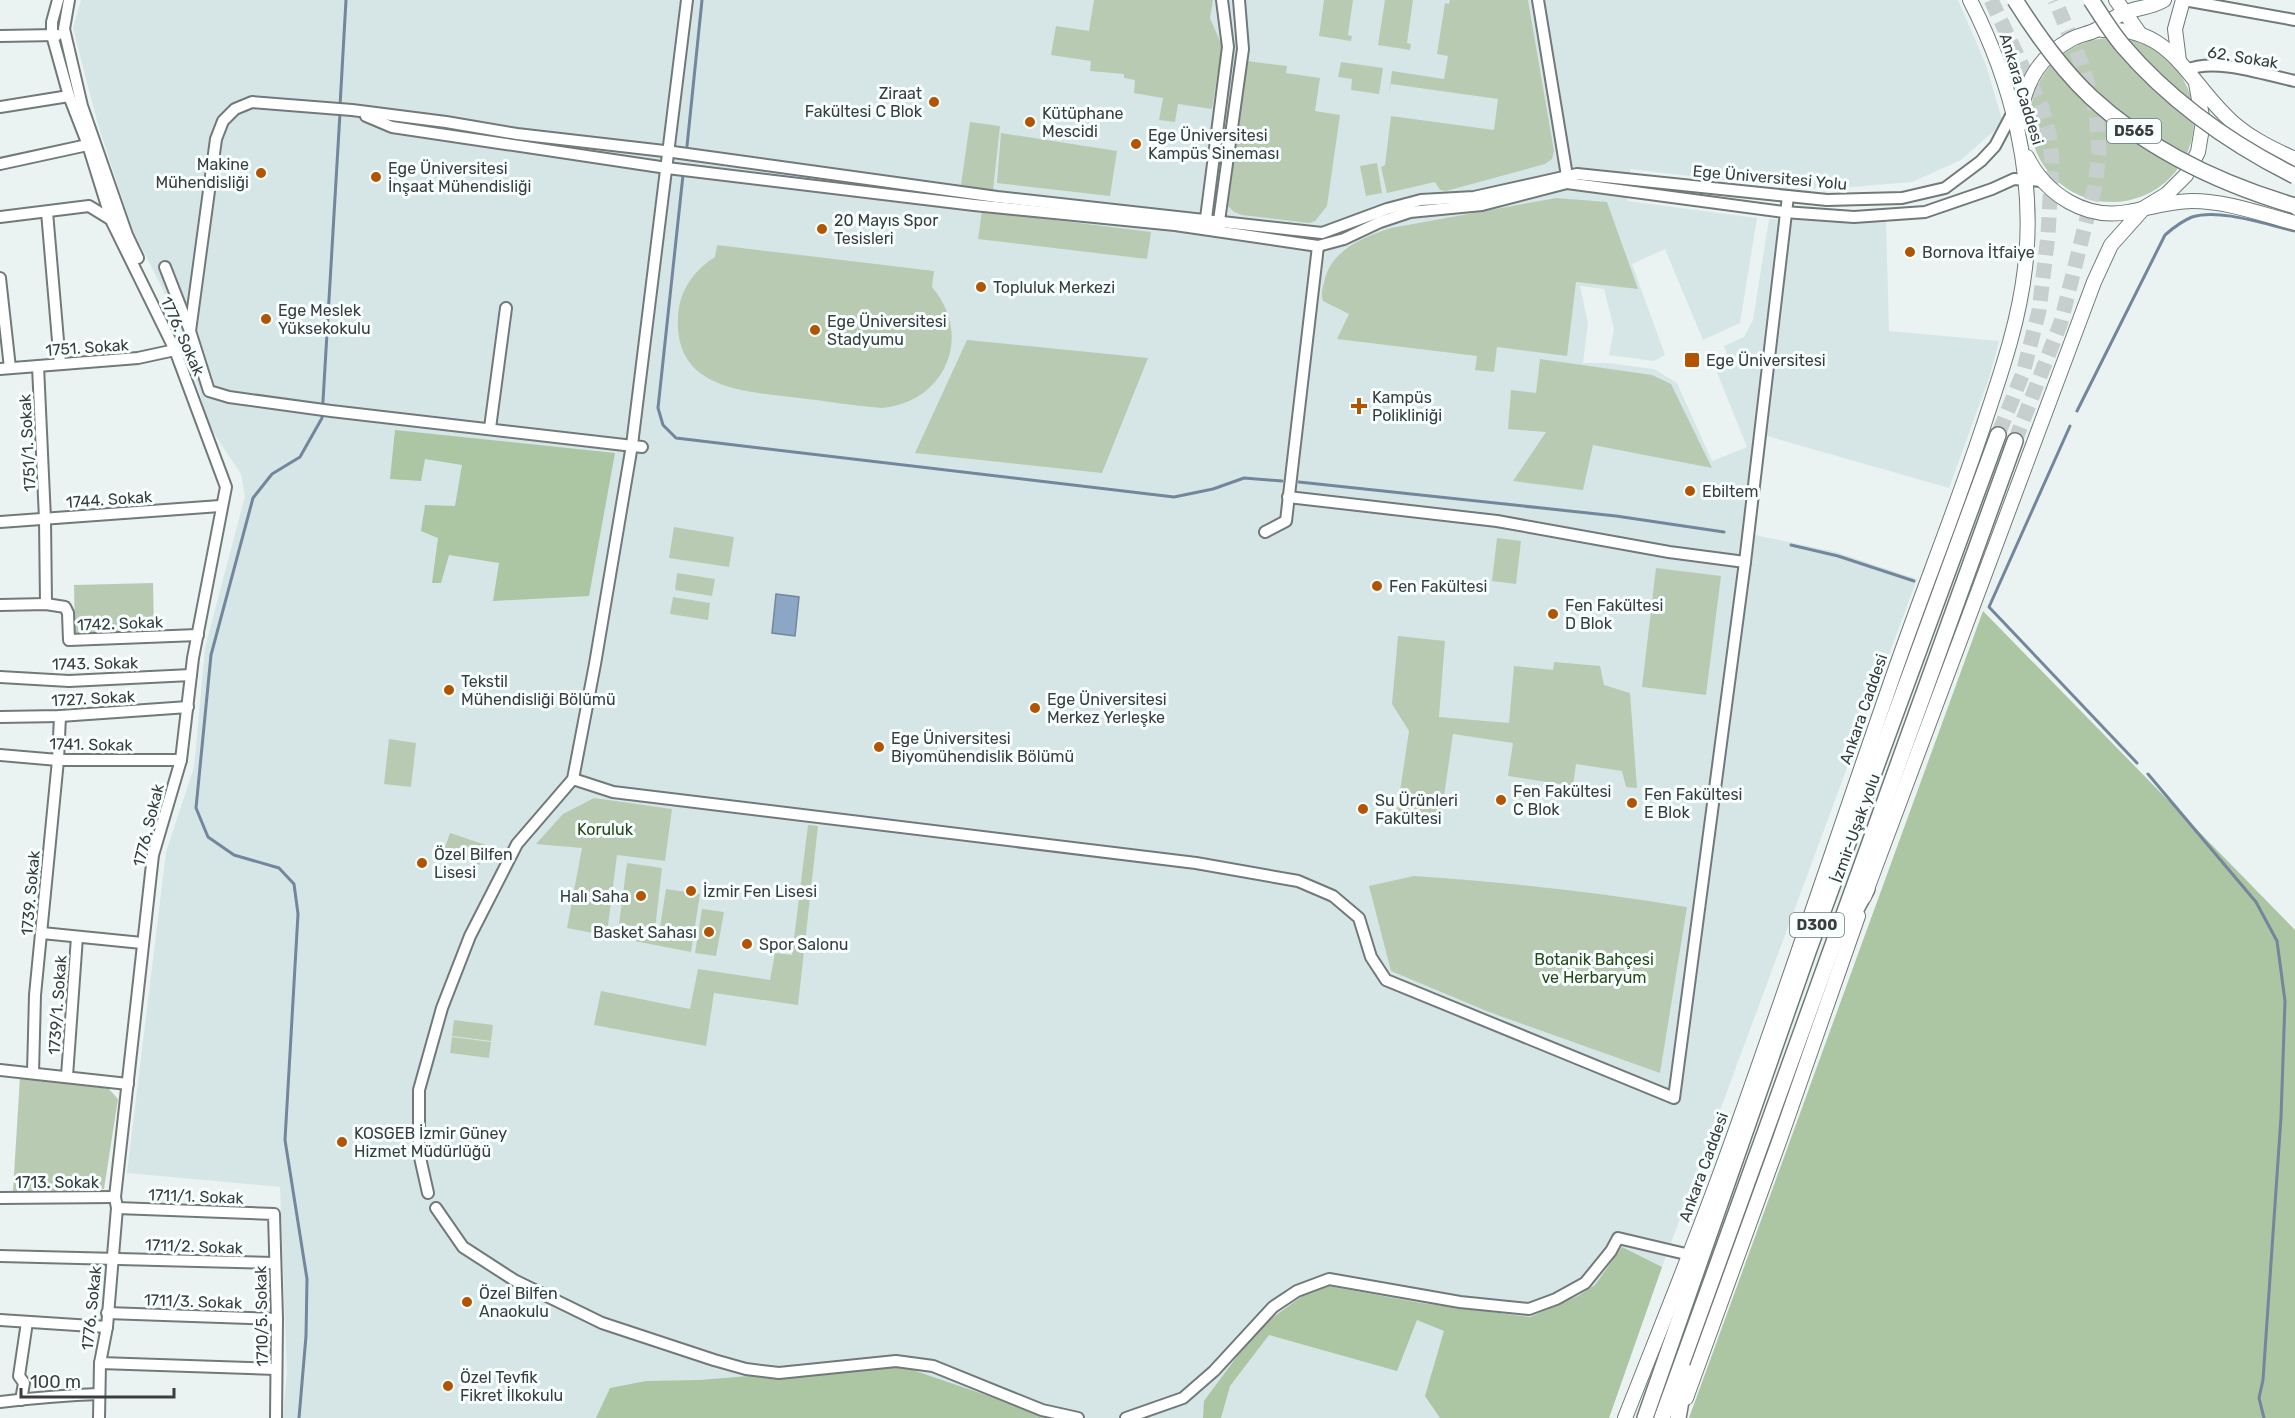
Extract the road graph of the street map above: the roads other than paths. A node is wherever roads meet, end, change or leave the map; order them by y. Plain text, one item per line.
1 (58, 0) edge
2 (69, 0) edge
3 (687, 0) edge
4 (1222, 0) edge
5 (1239, 0) edge
6 (1538, 0) edge
7 (1970, 0) edge
8 (2015, 0) edge
9 (2091, 0) edge
10 (2116, 0) edge
11 (2164, 0) edge
12 (2184, 0) edge
13 (2125, 13) junction
14 (2295, 20) edge
15 (2094, 31) junction
16 (65, 34) junction
17 (2140, 34) junction
18 (52, 35) junction
19 (0, 36) edge
20 (2183, 65) junction
21 (2295, 81) edge
22 (2196, 82) junction
23 (2027, 85) junction
24 (69, 96) junction
25 (0, 107) edge
26 (345, 110) junction
27 (2013, 113) junction
28 (462, 125) junction
29 (518, 134) junction
30 (460, 137) junction
31 (92, 144) junction
32 (516, 146) junction
33 (2024, 151) junction
34 (669, 152) junction
35 (2295, 159) edge
36 (0, 164) edge
37 (668, 168) junction
38 (2295, 176) edge
39 (1567, 180) junction
40 (2026, 180) junction
41 (2042, 181) junction
42 (1788, 196) junction
43 (975, 200) junction
44 (2295, 206) edge
45 (2144, 207) junction
46 (46, 212) junction
47 (1784, 212) junction
48 (0, 217) edge
49 (118, 223) junction
50 (2295, 223) edge
51 (1205, 224) junction
52 (1219, 226) junction
53 (1320, 233) junction
54 (1318, 246) junction
55 (165, 267) dead end
56 (0, 278) edge
57 (506, 308) dead end
58 (190, 331) junction
59 (175, 350) junction
60 (60, 364) junction
61 (38, 366) junction
62 (5, 368) edge
63 (490, 428) junction
64 (1998, 435) tunnel mouth
65 (2015, 441) tunnel mouth
66 (637, 446) junction
67 (1288, 497) junction
68 (220, 506) junction
69 (45, 519) junction
70 (0, 522) edge
71 (1265, 532) dead end
72 (1745, 562) junction
73 (46, 604) junction
74 (0, 605) edge
75 (198, 635) junction
76 (191, 675) junction
77 (0, 677) edge
78 (188, 707) junction
79 (60, 716) junction
80 (0, 717) edge
81 (0, 755) edge
82 (58, 759) junction
83 (181, 760) junction
84 (573, 779) junction
85 (1867, 889) junction
86 (1818, 893) junction
87 (42, 933) junction
88 (77, 937) junction
89 (142, 943) junction
90 (1809, 949) junction
91 (1822, 971) junction
92 (0, 1070) edge
93 (33, 1073) junction
94 (67, 1076) junction
95 (128, 1084) junction
96 (428, 1193) dead end
97 (0, 1198) edge
98 (116, 1202) junction
99 (436, 1208) dead end
100 (274, 1214) joint
101 (1690, 1255) junction
102 (0, 1256) edge
103 (112, 1258) junction
104 (275, 1263) junction
105 (107, 1313) junction
106 (277, 1318) junction
107 (0, 1320) edge
108 (27, 1322) junction
109 (107, 1327) junction
110 (1694, 1330) junction
111 (100, 1364) junction
112 (276, 1369) junction
113 (99, 1394) junction
114 (21, 1400) junction
115 (0, 1402) edge
116 (1646, 1414) edge
117 (99, 1418) edge
118 (276, 1418) edge
119 (1078, 1418) edge
120 (1126, 1418) edge
121 (1625, 1418) edge
122 (1662, 1418) edge
123 (1678, 1418) edge

1 - 18 street, 1776. Sokak
2 - 16 street, 1776. Sokak
3 - 34 street
4 - 51 street
5 - 52 street
6 - 39 street
7 - 27 main road, Ankara Caddesi
8 - 44 highway, D565, bridge
9 - 38 highway, D565, bridge
10 - 13 main road
11 - 13 main road
12 - 14 street
12 - 20 main road
13 - 15 main road
13 - 17 main road
15 - 17 main road
15 - 23 main road
16 - 18 street
16 - 31 street, 1776. Sokak
17 - 20 main road
18 - 19 street
18 - 24 street, 1776. Sokak
20 - 21 street, 62. Sokak
20 - 22 main road
22 - 35 main road
22 - 45 main road
23 - 27 street, Ege Üniversitesi Yolu
23 - 33 main road
24 - 25 street
24 - 31 street, 1776. Sokak
26 - 28 street
26 - 30 street
26 - 58 street
27 - 33 main road, Ankara Caddesi
27 - 42 street, Ege Üniversitesi Yolu
28 - 29 street
28 - 30 street
29 - 32 street
29 - 34 street
30 - 32 street
31 - 36 street
31 - 49 street, 1776. Sokak
32 - 37 street
33 - 40 main road, Ankara Caddesi
33 - 41 main road
34 - 37 street
34 - 43 street
37 - 43 street
37 - 66 street
39 - 42 street, Ege Üniversitesi Yolu
39 - 47 street, Ege Üniversitesi Yolu
39 - 53 street
39 - 54 street
40 - 41 street, Ege Üniversitesi Yolu
40 - 47 street, Ege Üniversitesi Yolu
40 - 86 main road, Ankara Caddesi
41 - 45 main road
42 - 47 street
43 - 51 street
45 - 50 main road
45 - 85 main road
46 - 48 street
46 - 49 street
46 - 60 street
47 - 72 street
49 - 59 street, 1776. Sokak
51 - 52 street
52 - 53 street
52 - 54 street
53 - 54 street
54 - 67 street
55 - 58 street
56 - 62 street
57 - 63 street
58 - 63 street
59 - 60 street, 1751. Sokak
59 - 68 street, 1776. Sokak
60 - 61 street, 1751. Sokak
61 - 62 street, 1751. Sokak
61 - 69 street, 1751/1. Sokak
63 - 66 street
64 - 90 highway, Ankara Caddesi / D300
65 - 91 highway, İzmir-Uşak yolu / D300
66 - 84 street
67 - 71 street
67 - 72 street
68 - 69 street, 1744. Sokak
68 - 75 street, 1776. Sokak
69 - 70 street, 1744. Sokak
69 - 73 street, 1751/1. Sokak
72 - 84 street
73 - 74 street
73 - 75 street, 1742. Sokak
75 - 76 street, 1776. Sokak
76 - 77 street, 1743. Sokak
76 - 78 street, 1776. Sokak
78 - 79 street, 1727. Sokak
78 - 83 street, 1776. Sokak
79 - 80 street, 1727. Sokak
79 - 82 street, 1739. Sokak
81 - 82 street, 1741. Sokak
82 - 83 street, 1741. Sokak
82 - 87 street, 1739. Sokak
83 - 89 street, 1776. Sokak
84 - 96 street
85 - 91 highway
85 - 123 main road
86 - 90 highway
86 - 101 main road, Ankara Caddesi
87 - 88 street
87 - 93 street, 1739. Sokak
88 - 89 street
88 - 94 street, 1739/1. Sokak
89 - 95 street, 1776. Sokak
90 - 116 highway, Ankara Caddesi / D300
91 - 110 highway, İzmir-Uşak yolu / D300
92 - 93 street
93 - 94 street
94 - 95 street
95 - 98 street, 1776. Sokak
97 - 98 street, 1713. Sokak
98 - 100 street, 1711/1. Sokak
98 - 103 street, 1776. Sokak
99 - 119 street
100 - 104 street, 1710/5. Sokak
101 - 120 street
101 - 121 main road, Ankara Caddesi
102 - 103 street, 1711/2. Sokak
103 - 104 street, 1711/2. Sokak
103 - 105 street, 1776. Sokak
104 - 106 street, 1710/5. Sokak
105 - 106 street, 1711/3. Sokak
105 - 109 street, 1776. Sokak
106 - 112 street, 1710/5. Sokak
107 - 108 street
108 - 109 street
108 - 114 street
109 - 111 street, 1776. Sokak
110 - 122 highway, D300
110 - 123 highway
111 - 112 street
111 - 113 street, 1776. Sokak
112 - 118 street, 1710/5. Sokak
113 - 114 street
113 - 117 street, 1776. Sokak
114 - 115 street

